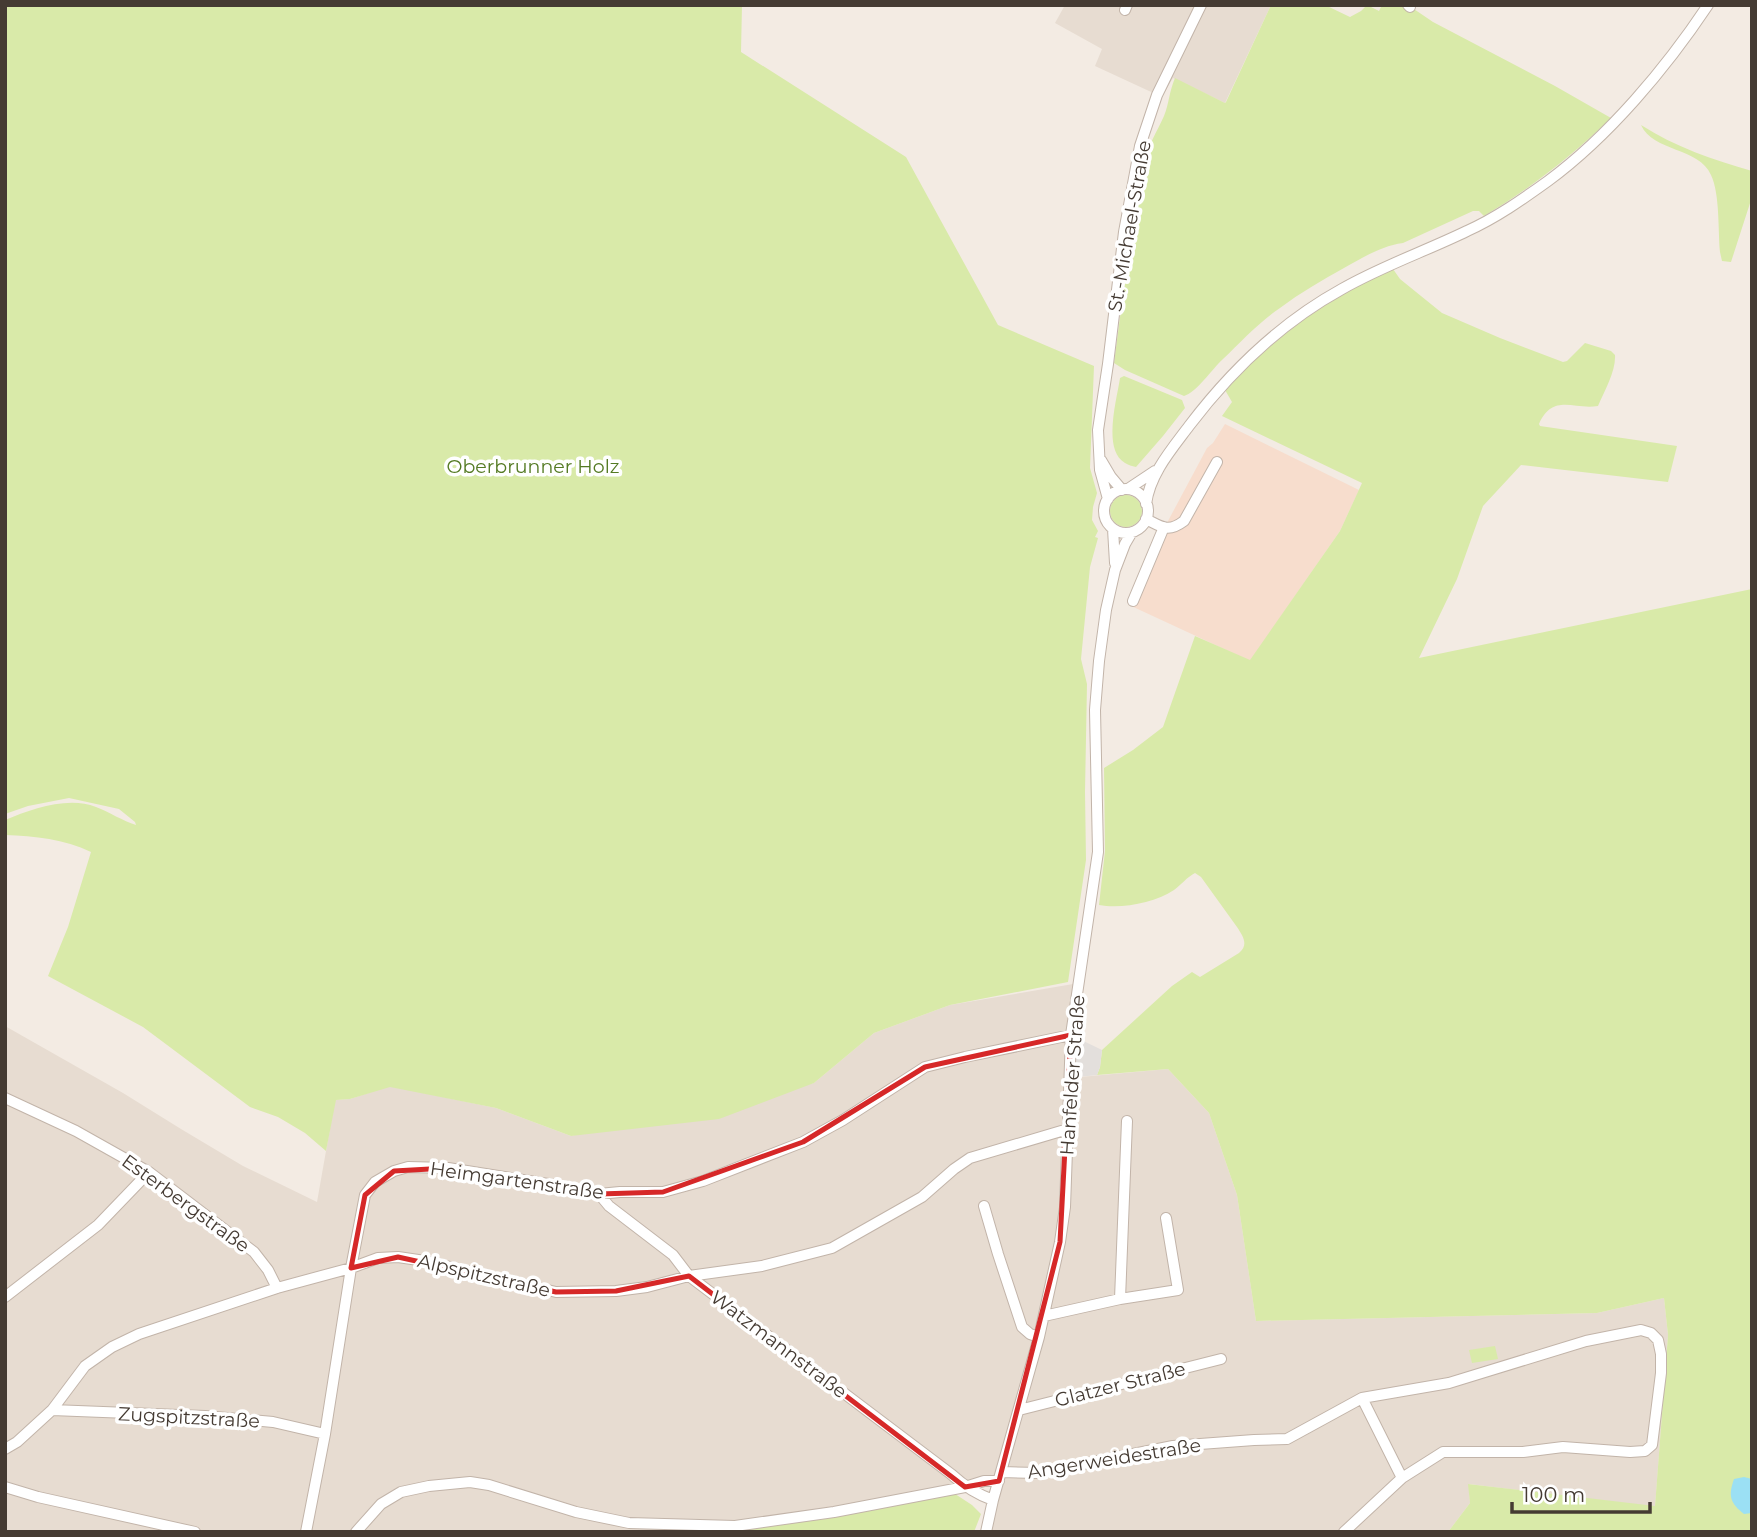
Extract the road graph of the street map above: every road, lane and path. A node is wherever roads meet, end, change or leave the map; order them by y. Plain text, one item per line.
1 (1201, 5) edge
2 (1708, 5) edge
3 (1100, 457) junction
4 (1217, 462) dead end
5 (1160, 467) junction
6 (1125, 489) junction
7 (1108, 499) junction
8 (1146, 504) junction
9 (1146, 519) junction
10 (1164, 527) junction
11 (1113, 529) junction
12 (1132, 532) junction
13 (1115, 570) junction
14 (1133, 601) dead end
15 (1072, 1035) junction
16 (5, 1098) edge
17 (1127, 1121) dead end
18 (1068, 1129) junction
19 (149, 1172) junction
20 (599, 1194) junction
21 (984, 1206) dead end
22 (1166, 1218) dead end
23 (351, 1268) junction
24 (689, 1276) junction
25 (277, 1288) junction
26 (5, 1297) edge
27 (1120, 1299) junction
28 (1044, 1316) junction
29 (1039, 1337) junction
30 (1221, 1359) dead end
31 (1362, 1398) junction
32 (52, 1410) junction
33 (1019, 1410) junction
34 (325, 1433) junction
35 (5, 1449) edge
36 (1000, 1476) junction
37 (1402, 1478) junction
38 (5, 1487) edge
39 (965, 1487) junction
40 (993, 1500) junction
41 (195, 1532) edge
42 (306, 1532) edge
43 (356, 1532) edge
44 (986, 1532) edge
45 (1344, 1532) edge

1 - 3 street, St.-Michael-Straße
2 - 5 street
3 - 6 street
3 - 7 street, St.-Michael-Straße
4 - 10 street
5 - 6 street
5 - 8 street
6 - 7 street
6 - 8 street
7 - 11 street
8 - 9 street
9 - 10 street
9 - 12 street
10 - 14 street
11 - 12 street
11 - 13 street, Hanfelder Straße
12 - 13 street, Hanfelder Straße
13 - 15 street, Hanfelder Straße
15 - 18 street, Hanfelder Straße
15 - 20 street, Heimgartenstraße
16 - 19 street, Esterbergstraße
17 - 27 street
18 - 24 street, Alpspitzstraße
18 - 28 street, Hanfelder Straße
19 - 25 street, Esterbergstraße
19 - 26 street
20 - 23 street, Heimgartenstraße
20 - 24 street, Watzmannstraße
21 - 29 street
22 - 27 street
23 - 24 street, Alpspitzstraße
23 - 25 street, Alpspitzstraße
23 - 34 street, Heimgartenstraße
24 - 39 street, Watzmannstraße
25 - 32 street, Alpspitzstraße
27 - 28 street
28 - 29 street, Hanfelder Straße
29 - 33 street, Hanfelder Straße
30 - 33 street, Glatzer Straße
31 - 36 street, Angerweidestraße
31 - 37 street
31 - 37 street, Angerweidestraße
32 - 34 street, Zugspitzstraße
32 - 35 street, Alpspitzstraße
33 - 36 street, Hanfelder Straße
34 - 42 street, Heimgartenstraße
36 - 39 street, Angerweidestraße
36 - 40 street, Hanfelder Straße
37 - 45 street
38 - 41 street
39 - 40 street, Watzmannstraße
39 - 43 street, Angerweidestraße
40 - 44 street, Hanfelder Straße

